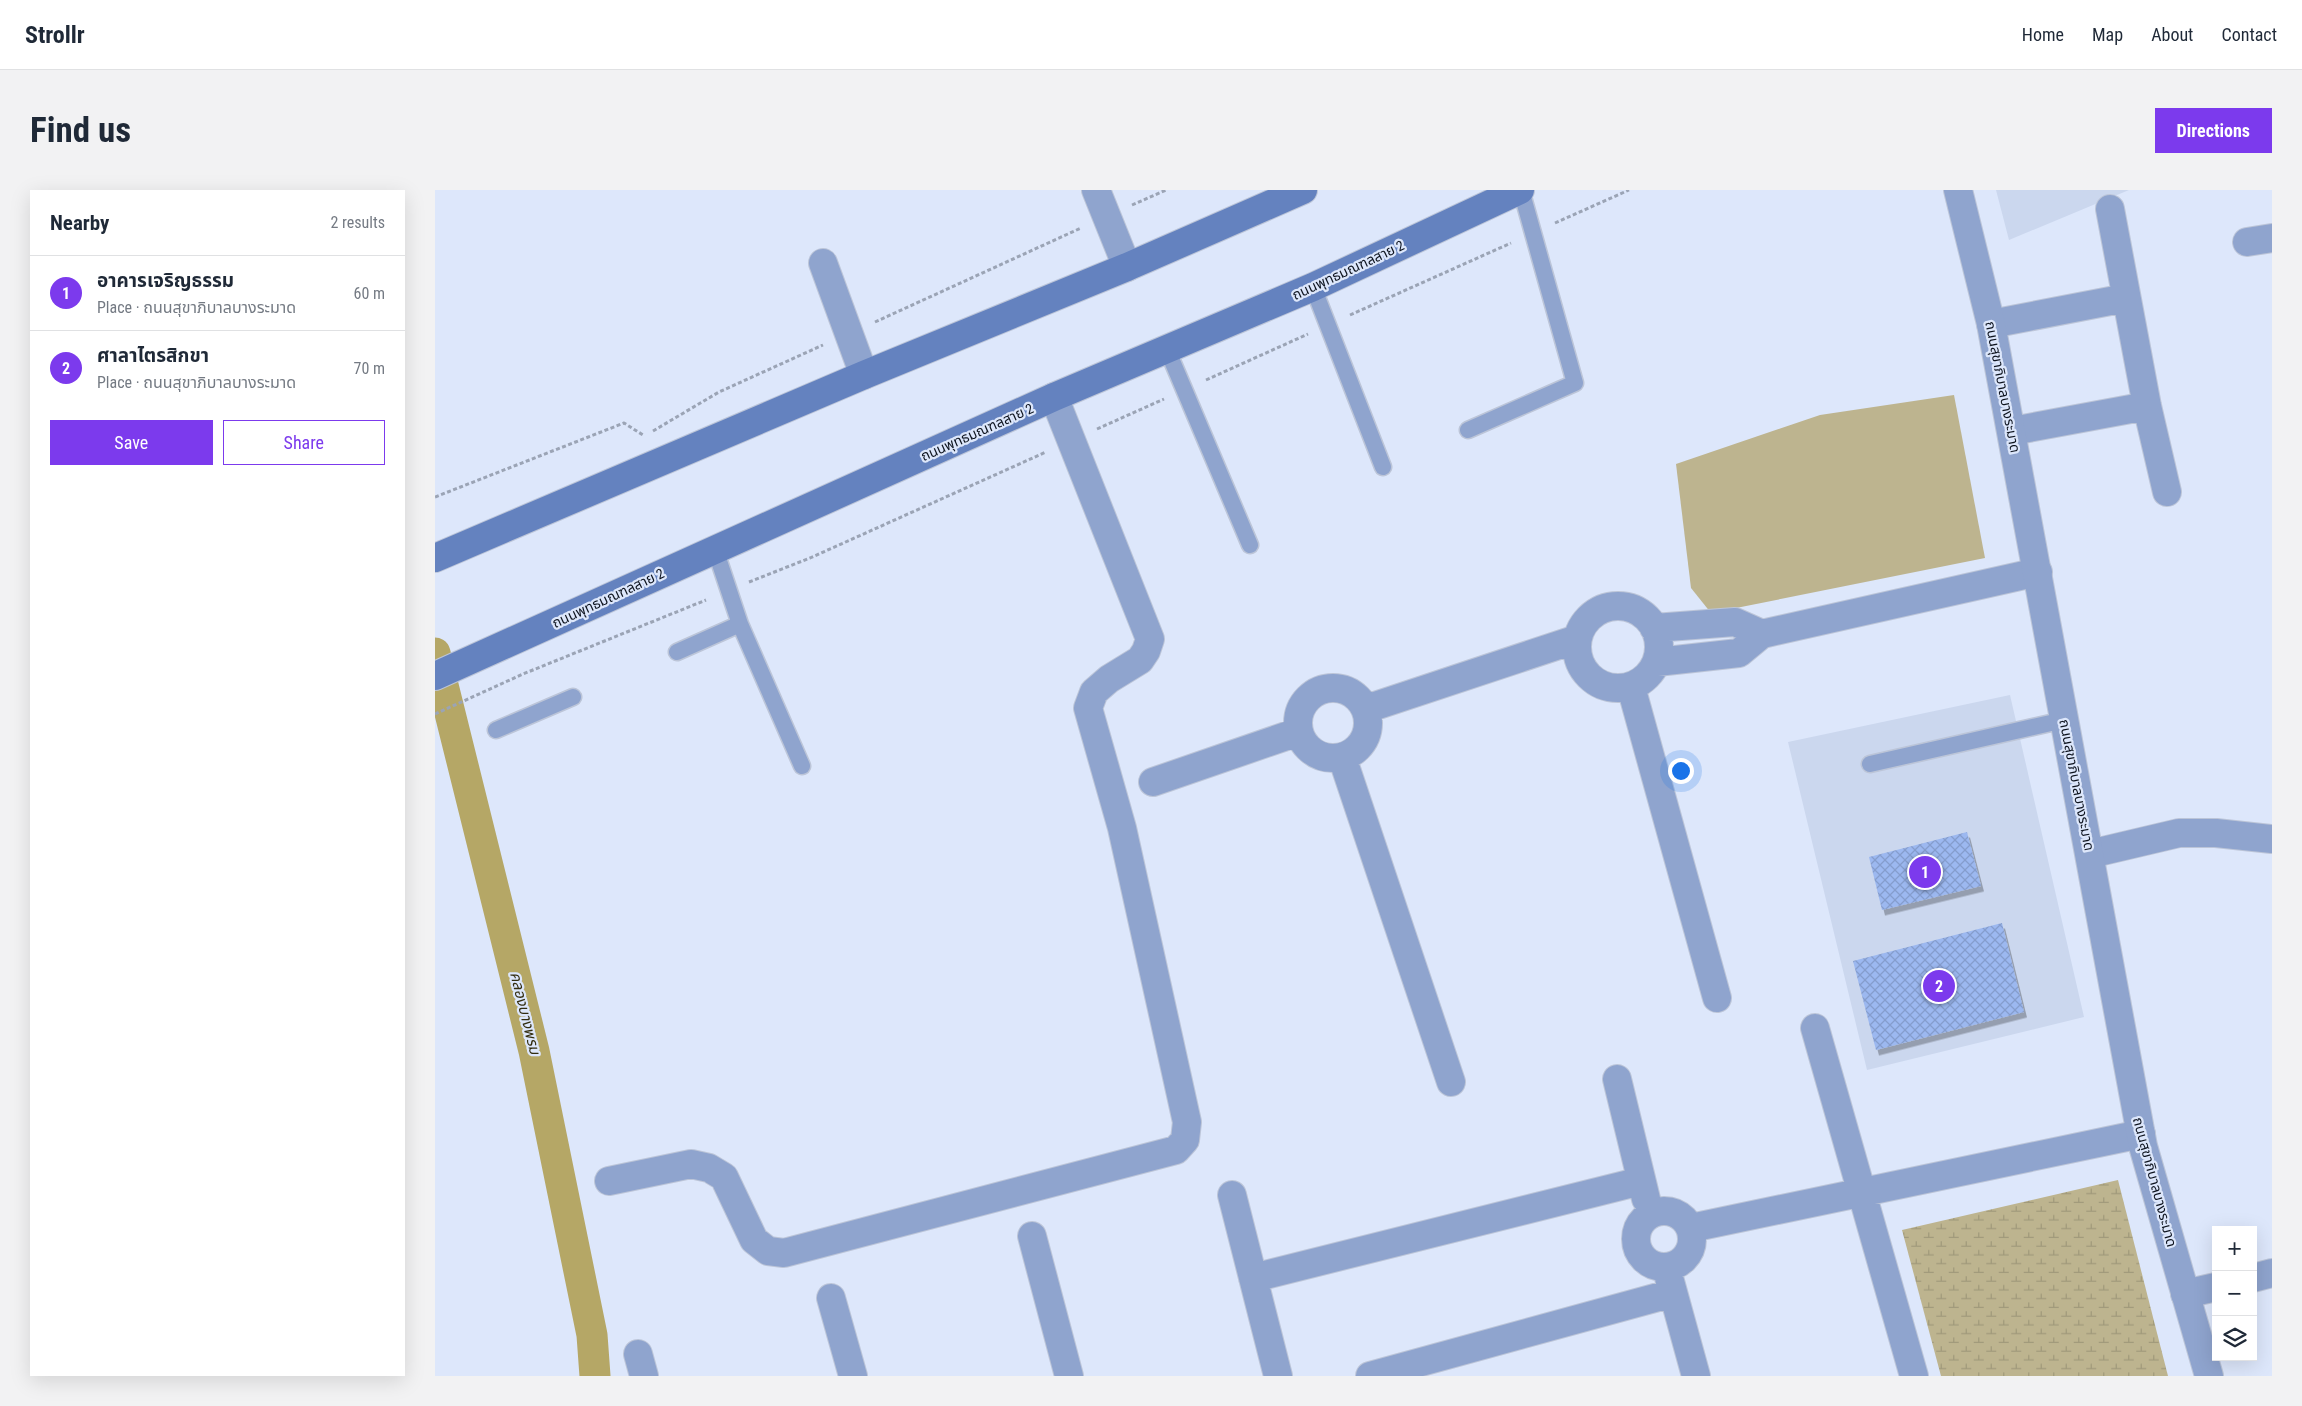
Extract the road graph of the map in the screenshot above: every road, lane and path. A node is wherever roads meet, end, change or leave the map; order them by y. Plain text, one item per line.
1 (1096, 190) edge
2 (1303, 190) edge
3 (1520, 190) edge
4 (1958, 190) edge
5 (2111, 209) dead end
6 (823, 263) dead end
7 (1127, 267) junction
8 (1313, 287) junction
9 (2126, 298) junction
10 (1991, 324) junction
11 (1167, 348) junction
12 (864, 374) junction
13 (1054, 397) junction
14 (2147, 406) junction
15 (1468, 430) dead end
16 (2011, 431) junction
17 (643, 435) dead end
18 (1383, 467) dead end
19 (2167, 492) dead end
20 (435, 497) edge
21 (1250, 545) dead end
22 (715, 549) junction
23 (435, 558) edge
24 (2038, 572) junction
25 (741, 624) junction
26 (1654, 628) junction
27 (1762, 634) junction
28 (1577, 639) junction
29 (677, 652) dead end
30 (1657, 662) junction
31 (523, 674) dead end
32 (435, 676) edge
33 (1631, 687) junction
34 (573, 697) dead end
35 (1366, 710) junction
36 (435, 714) edge
37 (2064, 720) junction
38 (496, 730) dead end
39 (1299, 732) junction
40 (1342, 757) junction
41 (1870, 764) dead end
42 (802, 766) dead end
43 (1153, 782) dead end
44 (2272, 839) edge
45 (2090, 854) junction
46 (1717, 998) dead end
47 (1815, 1028) dead end
48 (1617, 1079) dead end
49 (1451, 1082) dead end
50 (2141, 1134) junction
51 (609, 1181) dead end
52 (1641, 1182) junction
53 (1862, 1193) junction
54 (1233, 1195) dead end
55 (1649, 1215) junction
56 (1691, 1228) junction
57 (1032, 1236) dead end
58 (2272, 1273) edge
59 (2257, 1277) edge
60 (1253, 1278) junction
61 (1670, 1280) junction
62 (2212, 1288) edge
63 (2185, 1294) junction
64 (831, 1298) dead end
65 (853, 1376) edge
66 (1069, 1376) edge
67 (1278, 1376) edge
68 (1370, 1376) edge
69 (1696, 1376) edge
70 (1914, 1376) edge
71 (2209, 1376) edge

1 - 7 street
2 - 7 main road
3 - 8 main road, ถนนพุทธมณฑลสาย 2
3 - 15 lane
4 - 10 street, ถนนสุขาภิบาลบางระมาด
5 - 9 street
6 - 12 street
7 - 12 main road
8 - 11 main road, ถนนพุทธมณฑลสาย 2
8 - 18 lane
9 - 10 street
9 - 14 street
10 - 16 street, ถนนสุขาภิบาลบางระมาด
11 - 13 main road, ถนนพุทธมณฑลสาย 2
11 - 21 lane
12 - 23 main road
13 - 22 main road, ถนนพุทธมณฑลสาย 2
13 - 51 street
14 - 16 street
14 - 19 street
16 - 24 street, ถนนสุขาภิบาลบางระมาด
17 - 20 path
22 - 25 lane
22 - 32 main road, ถนนพุทธมณฑลสาย 2
24 - 27 street
24 - 37 street, ถนนสุขาภิบาลบางระมาด
25 - 29 lane
25 - 42 lane
26 - 27 street
26 - 28 street
26 - 30 street
27 - 30 street
28 - 33 street
28 - 35 street
30 - 33 street
31 - 36 path
33 - 46 street
34 - 38 lane
35 - 39 street
35 - 40 street
37 - 41 lane
37 - 45 street, ถนนสุขาภิบาลบางระมาด
39 - 40 street
39 - 43 street
40 - 49 street
44 - 45 street
45 - 50 street, ถนนสุขาภิบาลบางระมาด
47 - 53 street
48 - 52 street
50 - 53 street
50 - 63 street, ถนนสุขาภิบาลบางระมาด
52 - 55 street
52 - 60 street
53 - 56 street
53 - 70 street
54 - 60 street
55 - 56 street
55 - 61 street
56 - 61 street
57 - 66 street
58 - 59 street
60 - 67 street
61 - 68 street
61 - 69 street
62 - 63 street
63 - 71 street, ถนนสุขาภิบาลบางระมาด
64 - 65 street

